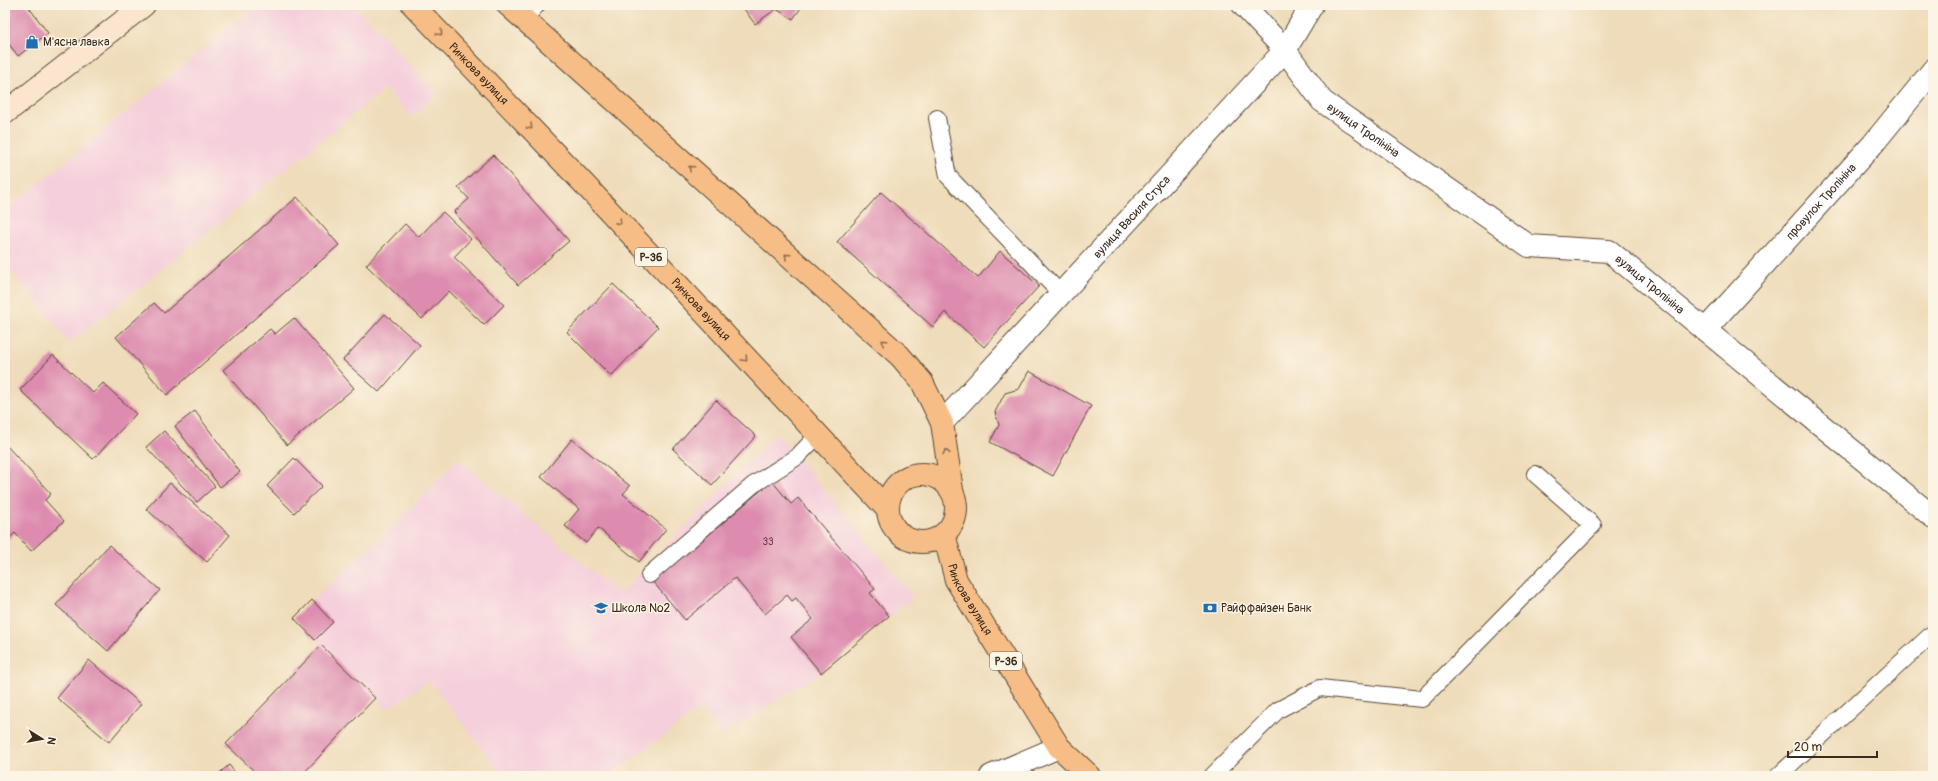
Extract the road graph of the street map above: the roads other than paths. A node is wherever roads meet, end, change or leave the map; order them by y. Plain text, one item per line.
1 (144, 5) edge
2 (413, 5) edge
3 (508, 5) edge
4 (1243, 5) edge
5 (1312, 5) edge
6 (531, 12) edge
7 (1285, 50) junction
8 (1933, 70) edge
9 (5, 113) edge
10 (937, 118) dead end
11 (1062, 295) junction
12 (1705, 330) junction
13 (942, 423) junction
14 (817, 436) junction
15 (1535, 474) dead end
16 (952, 490) junction
17 (888, 510) junction
18 (1933, 517) edge
19 (944, 534) junction
20 (649, 575) dead end
21 (1933, 634) edge
22 (1059, 747) junction
23 (991, 776) edge
24 (1090, 776) edge
25 (1212, 776) edge
26 (1778, 776) edge

1 - 9 main road
2 -> 14 main road, Ринкова вулиця / Р-36
3 - 6 main road
4 - 7 street, вулиця Тропініна
5 - 7 street, вулиця Василя Стуса
13 -> 6 main road
7 - 11 street, вулиця Василя Стуса
7 - 12 street, вулиця Тропініна
8 - 12 street, провулок Тропініна
10 - 11 lane
11 - 13 street, вулиця Василя Стуса
12 - 18 street, вулиця Тропініна
16 -> 13 main road
14 - 17 main road, Ринкова вулиця / Р-36
14 - 20 lane
15 - 25 lane
16 - 17 main road
16 - 19 main road
17 - 19 main road, Ринкова вулиця / Р-36
19 - 22 main road, Ринкова вулиця / Р-36
21 - 26 lane
22 - 23 street
22 - 24 main road, Ринкова вулиця / Р-36

